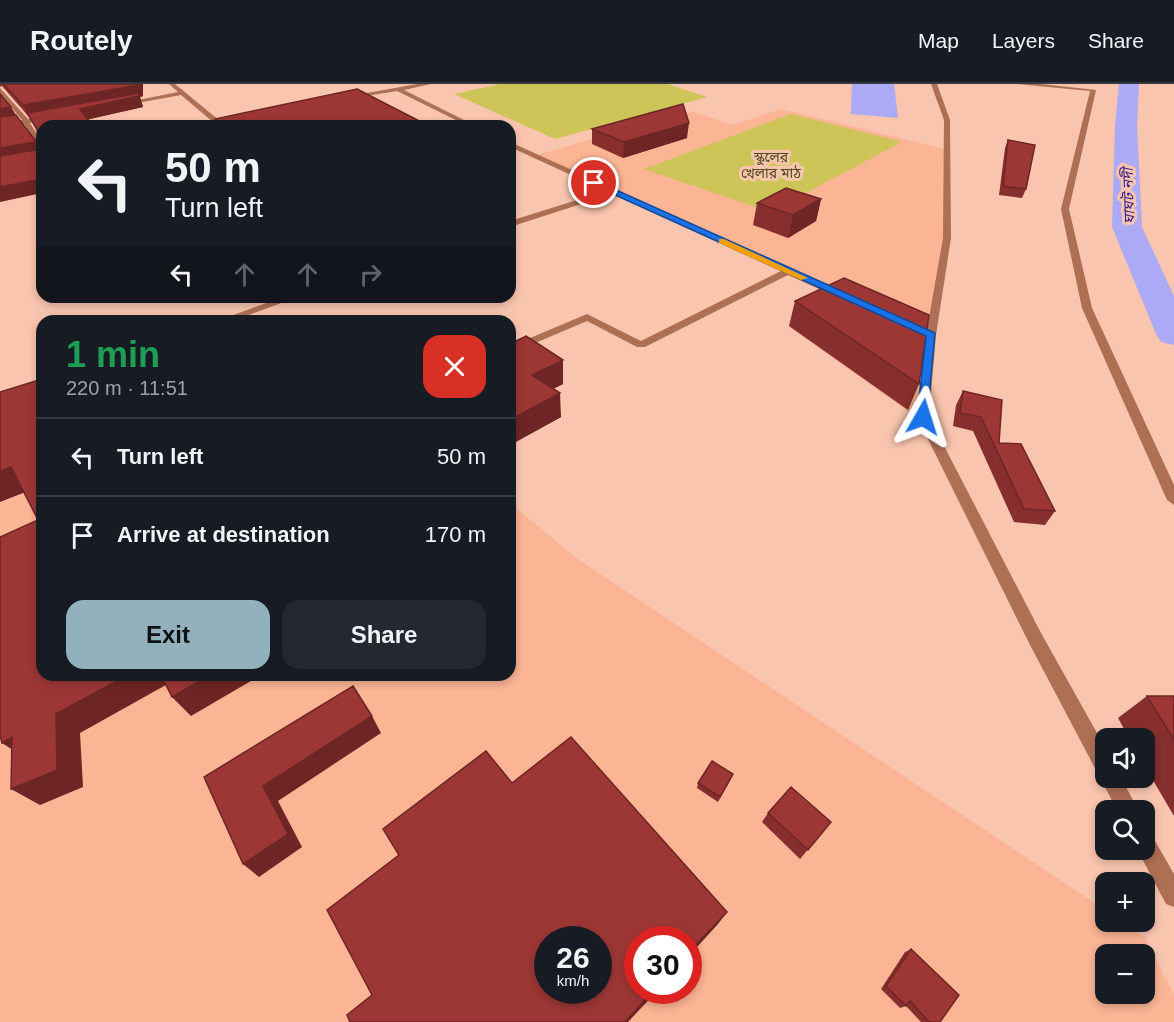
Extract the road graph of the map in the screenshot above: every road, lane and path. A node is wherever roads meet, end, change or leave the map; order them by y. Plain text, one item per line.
1 (172, 84) edge
2 (385, 84) edge
3 (428, 84) edge
4 (934, 84) edge
5 (1020, 84) edge
6 (395, 88) junction
7 (0, 90) edge
8 (183, 93) junction
9 (8, 98) junction
10 (340, 99) edge
11 (0, 100) edge
12 (116, 105) edge
13 (60, 115) edge
14 (241, 119) edge
15 (214, 120) edge
16 (235, 120) edge
17 (461, 120) edge
18 (26, 121) junction
19 (0, 126) edge
20 (36, 137) edge
21 (516, 147) edge
22 (612, 191) junction
23 (516, 222) edge
24 (788, 271) junction
25 (849, 298) edge
26 (275, 303) edge
27 (240, 315) edge
28 (516, 347) edge
29 (1174, 500) edge
30 (1095, 749) edge
31 (1154, 860) edge
32 (1174, 896) edge

1 - 8 street
2 - 6 street
3 - 6 street
4 - 30 street
5 - 29 street
6 - 10 street
6 - 17 street
7 - 9 street
8 - 12 street
8 - 15 street
9 - 11 street
9 - 18 street
13 - 18 street
14 - 16 street
18 - 19 street
18 - 20 street
21 - 22 street
22 - 23 street
22 - 24 street
24 - 25 street
24 - 28 street
26 - 27 street
31 - 32 street

